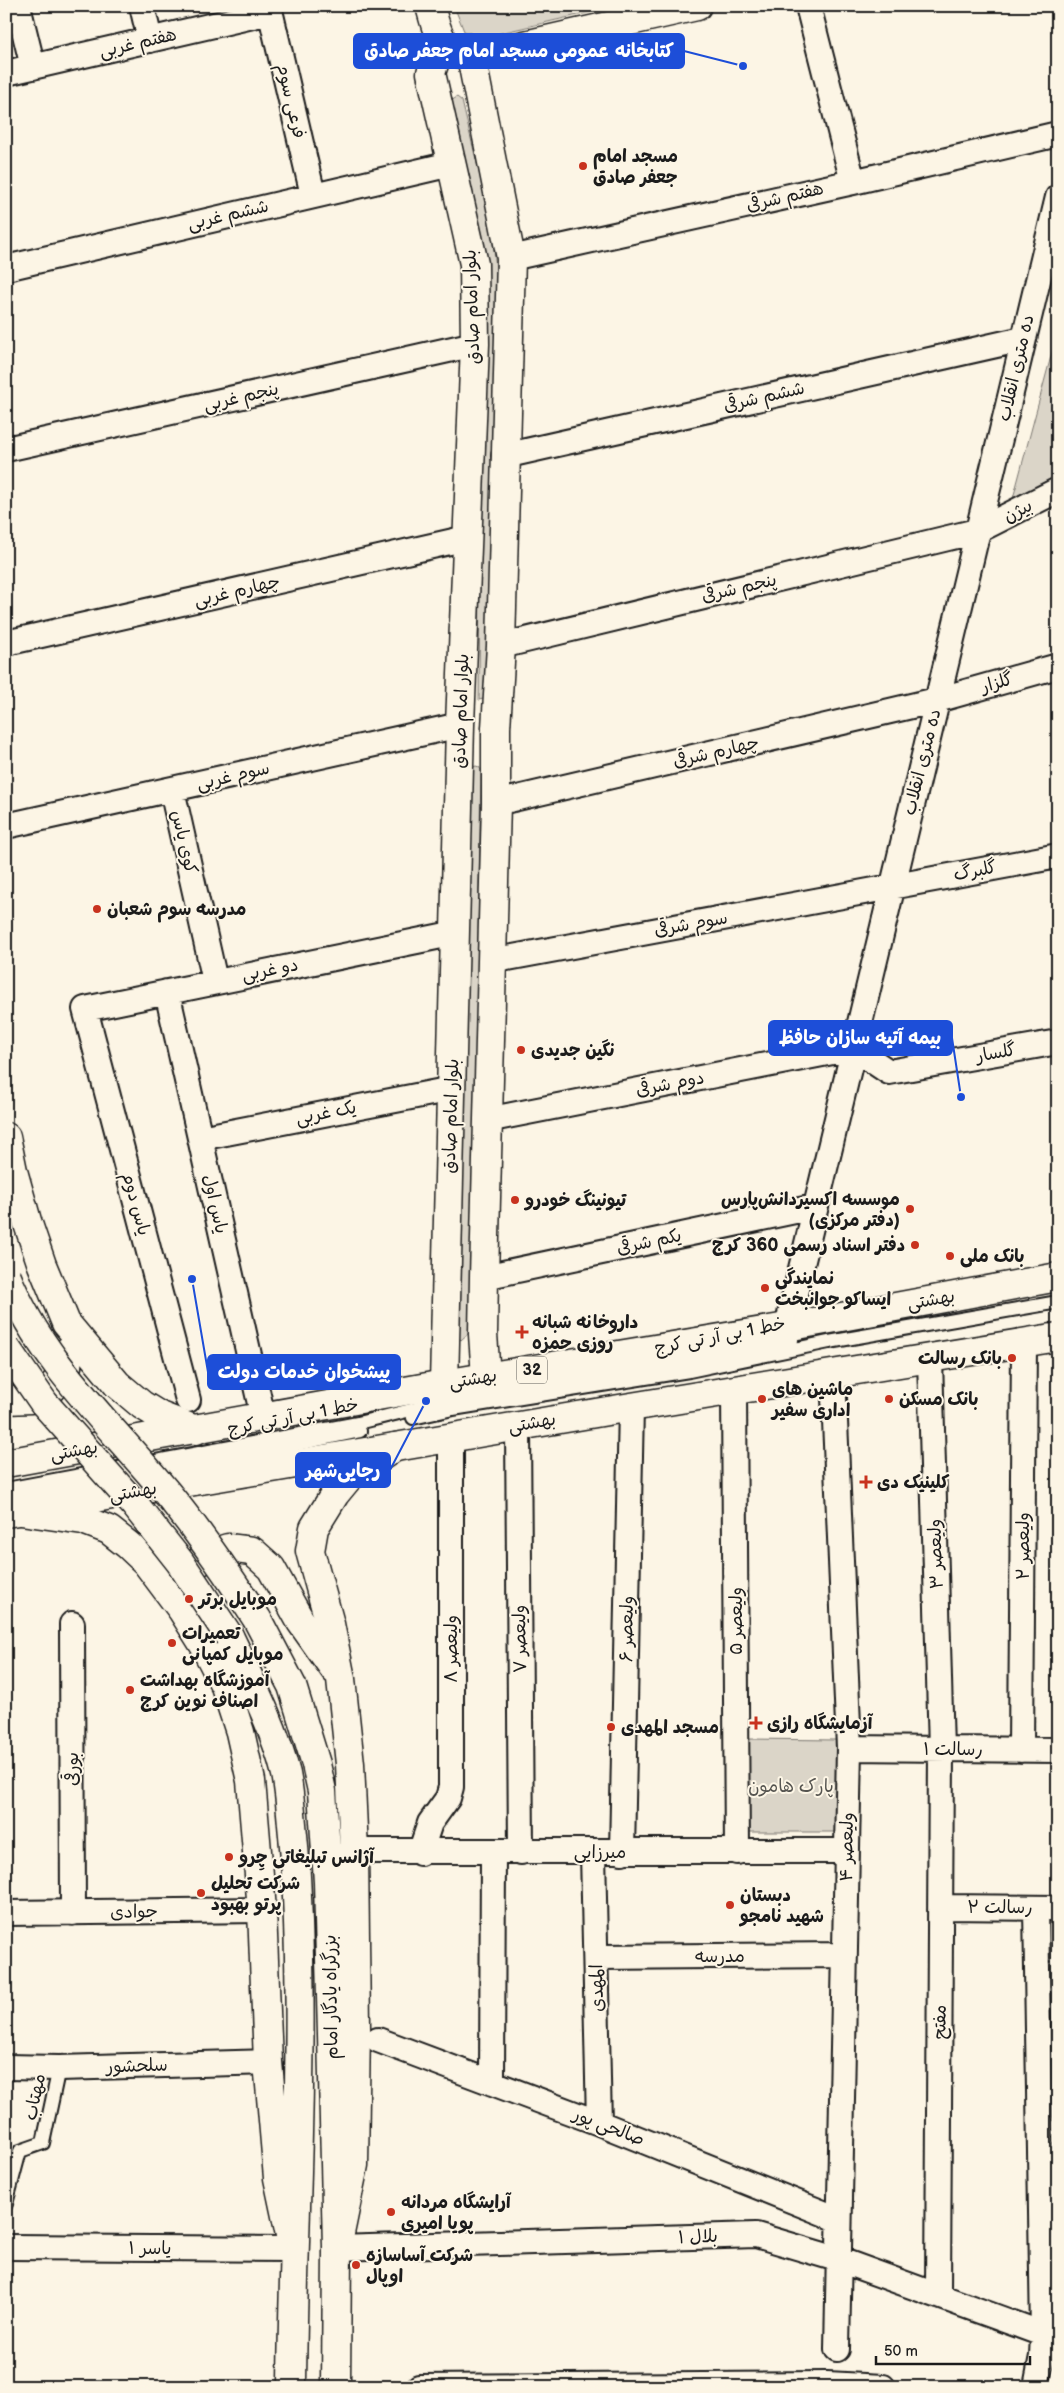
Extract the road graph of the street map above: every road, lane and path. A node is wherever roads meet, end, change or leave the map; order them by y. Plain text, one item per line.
1 (18, 6) edge
2 (142, 6) edge
3 (430, 6) edge
4 (697, 6) edge
5 (808, 6) edge
6 (270, 9) edge
7 (150, 40) junction
8 (444, 46) junction
9 (471, 56) junction
10 (33, 67) junction
11 (6, 73) edge
12 (1058, 134) edge
13 (451, 164) junction
14 (852, 182) junction
15 (313, 195) junction
16 (1058, 196) edge
17 (512, 258) junction
18 (6, 268) edge
19 (1023, 339) junction
20 (475, 344) junction
21 (6, 449) edge
22 (504, 456) junction
23 (1058, 490) edge
24 (977, 531) junction
25 (467, 538) junction
26 (6, 643) edge
27 (500, 646) junction
28 (1058, 666) edge
29 (937, 700) junction
30 (460, 724) junction
31 (496, 728) junction
32 (172, 790) junction
33 (496, 803) junction
34 (6, 826) edge
35 (1058, 856) edge
36 (892, 887) junction
37 (456, 933) junction
38 (491, 961) junction
39 (216, 981) junction
40 (167, 992) junction
41 (85, 1009) joint
42 (1058, 1042) edge
43 (853, 1048) junction
44 (452, 1089) junction
45 (488, 1120) junction
46 (6, 1137) edge
47 (200, 1138) junction
48 (814, 1207) junction
49 (6, 1275) edge
50 (484, 1277) junction
51 (1058, 1277) edge
52 (1058, 1290) edge
53 (1058, 1302) edge
54 (66, 1323) junction
55 (787, 1327) junction
56 (484, 1334) junction
57 (1058, 1337) edge
58 (444, 1342) junction
59 (1024, 1343) junction
60 (6, 1348) edge
61 (930, 1359) junction
62 (833, 1374) junction
63 (486, 1377) junction
64 (444, 1384) junction
65 (734, 1390) junction
66 (6, 1400) edge
67 (188, 1400) dead end
68 (631, 1406) junction
69 (262, 1417) junction
70 (518, 1426) junction
71 (196, 1430) junction
72 (451, 1437) junction
73 (395, 1447) junction
74 (6, 1463) edge
75 (10, 1503) edge
76 (182, 1610) junction
77 (72, 1624) dead end
78 (341, 1679) junction
79 (849, 1748) junction
80 (941, 1749) junction
81 (1021, 1750) junction
82 (1058, 1750) edge
83 (354, 1851) junction
84 (493, 1851) junction
85 (846, 1851) junction
86 (521, 1852) junction
87 (622, 1852) junction
88 (737, 1852) junction
89 (420, 1853) junction
90 (593, 1853) junction
91 (941, 1907) junction
92 (1047, 1908) edge
93 (262, 1910) junction
94 (6, 1913) edge
95 (73, 1913) junction
96 (844, 1955) junction
97 (597, 1956) junction
98 (378, 2040) dead end
99 (268, 2062) junction
100 (6, 2067) edge
101 (58, 2068) junction
102 (492, 2083) junction
103 (599, 2123) junction
104 (6, 2204) edge
105 (838, 2219) junction
106 (6, 2247) edge
107 (337, 2248) junction
108 (293, 2249) junction
109 (838, 2259) junction
110 (938, 2296) junction
111 (1048, 2348) edge
112 (837, 2350) dead end
113 (292, 2387) edge
114 (336, 2387) edge
115 (419, 2387) edge
116 (883, 2387) edge
117 (1036, 2387) edge

1 - 10 street
2 - 7 street
3 - 8 main road
4 - 9 main road
5 - 14 street
6 - 7 street, هفتم غربی
6 - 15 street, فرعی سوم
7 - 10 street, هفتم غربی
8 - 9 main road
8 - 13 main road, بلوار امام صادق
9 - 17 main road, بلوار امام صادق
10 - 11 street, هفتم غربی
12 - 14 street, هفتم شرقی
13 - 15 street, ششم غربی
13 - 20 main road, بلوار امام صادق
14 - 17 street, هفتم شرقی
15 - 18 street, ششم غربی
16 - 19 street, ده متری انقلاب
17 - 22 main road, بلوار امام صادق
19 - 22 street, ششم شرقی
19 - 24 street, ده متری انقلاب
20 - 21 street, پنجم غربی
20 - 25 main road, بلوار امام صادق
22 - 27 main road, بلوار امام صادق
23 - 24 street, بیژن
24 - 27 street, پنجم شرقی
24 - 29 street, ده متری انقلاب
25 - 26 street, چهارم غربی
25 - 30 main road, بلوار امام صادق
27 - 31 main road, بلوار امام صادق
28 - 29 street, گلزار
29 - 33 street, چهارم شرقی
29 - 36 street, ده متری انقلاب
30 - 31 main road
30 - 32 street, سوم غربی
30 - 37 main road, بلوار امام صادق
31 - 33 main road, بلوار امام صادق
32 - 34 street, سوم غربی
32 - 39 street, کوی یاس
33 - 38 main road, بلوار امام صادق
35 - 36 street, گلبرگ
36 - 38 street, سوم شرقی
36 - 43 street, ده متری انقلاب
37 - 39 street, دو غربی
37 - 44 main road, بلوار امام صادق
38 - 45 main road, بلوار امام صادق
39 - 40 street, دو غربی
40 - 41 street, دو غربی
40 - 47 street, یاس اول
41 - 67 street, یاس دوم
42 - 43 street, گلسار
43 - 45 street, دوم شرقی
43 - 48 street, ده متری انقلاب
44 - 47 street, یک غربی
44 - 58 main road, بلوار امام صادق
45 - 50 main road, بلوار امام صادق
46 - 54 main road
47 - 69 street, یاس اول
48 - 50 street, یکم شرقی
48 - 55 street, ده متری انقلاب
49 - 107 main road, بزرگراه یادگار امام, bridge
50 - 56 main road, بلوار امام صادق
51 - 55 main road, بهشتى / 32
52 - 75 lane, خط 1 بی آر تی کرج
53 - 75 lane, خط 1 بی آر تی کرج
54 - 66 main road
54 - 71 main road
55 - 63 main road, بهشتى / 32
56 - 58 main road
56 - 63 main road, بلوار امام صادق
57 - 59 main road, بهشتی
58 - 64 main road, بلوار امام صادق
59 - 61 main road, بهشتی
59 - 81 street, ولیعصر ۲
60 - 108 main road, بزرگراه یادگار امام, bridge
61 - 62 main road, بهشتی
61 - 80 street, ولیعصر ۳
62 - 65 main road, بهشتی
62 - 79 street, ولیعصر ۴
63 - 64 main road, بهشتى / 32
64 - 69 main road, بهشتى / 32
65 - 68 main road, بهشتی
65 - 88 street, ولیعصر ۵
68 - 70 main road, بهشتی
68 - 87 street, ولیعصر ۶
69 - 71 main road, بهشتى / 32
70 - 72 main road, بهشتی
70 - 86 street, ولیعصر ۷
71 - 74 main road, بهشتى / 32
72 - 73 main road, بهشتی
72 - 89 street, ولیعصر ۸
73 - 75 main road, بهشتی
73 - 78 main road
75 - 76 main road
76 - 78 main road
76 - 93 main road
77 - 95 street, بورقی
78 - 83 main road
79 - 80 street, رسالت ۱
79 - 85 street, ولیعصر ۴
80 - 81 street, رسالت ۱
80 - 91 street, مفتح
81 - 82 street, رسالت ۱
83 - 89 street, میرزایی
83 - 107 main road
84 - 86 street, میرزایی
84 - 89 street, میرزایی
84 - 102 street
85 - 88 street, میرزایی
85 - 96 street, ولیعصر ۴
86 - 90 street, میرزایی
87 - 88 street, میرزایی
87 - 90 street, میرزایی
90 - 97 street, المهدی
91 - 92 street, رسالت ۲
91 - 110 street, مفتح
92 - 111 street
93 - 95 street, جوادی
93 - 99 main road
94 - 95 street, جوادی
96 - 97 street, مدرسه
96 - 105 street, ولیعصر ۴
97 - 103 street, المهدی
98 - 102 street, صالحی پور
99 - 101 street, سلحشور
99 - 108 main road
100 - 101 street, سلحشور
101 - 104 lane, مهتاب
102 - 103 street, صالحی پور
103 - 105 street, صالحی پور
105 - 109 street, ولیعصر ۴
106 - 108 street, یاسر ۱
107 - 109 street, بلال ۱
107 - 114 main road, بزرگراه یادگار امام
108 - 113 main road, بزرگراه یادگار امام
109 - 110 street, بلال ۱
109 - 112 street, ولیعصر ۴
110 - 111 street, بلال ۱
111 - 117 street
115 - 116 street

